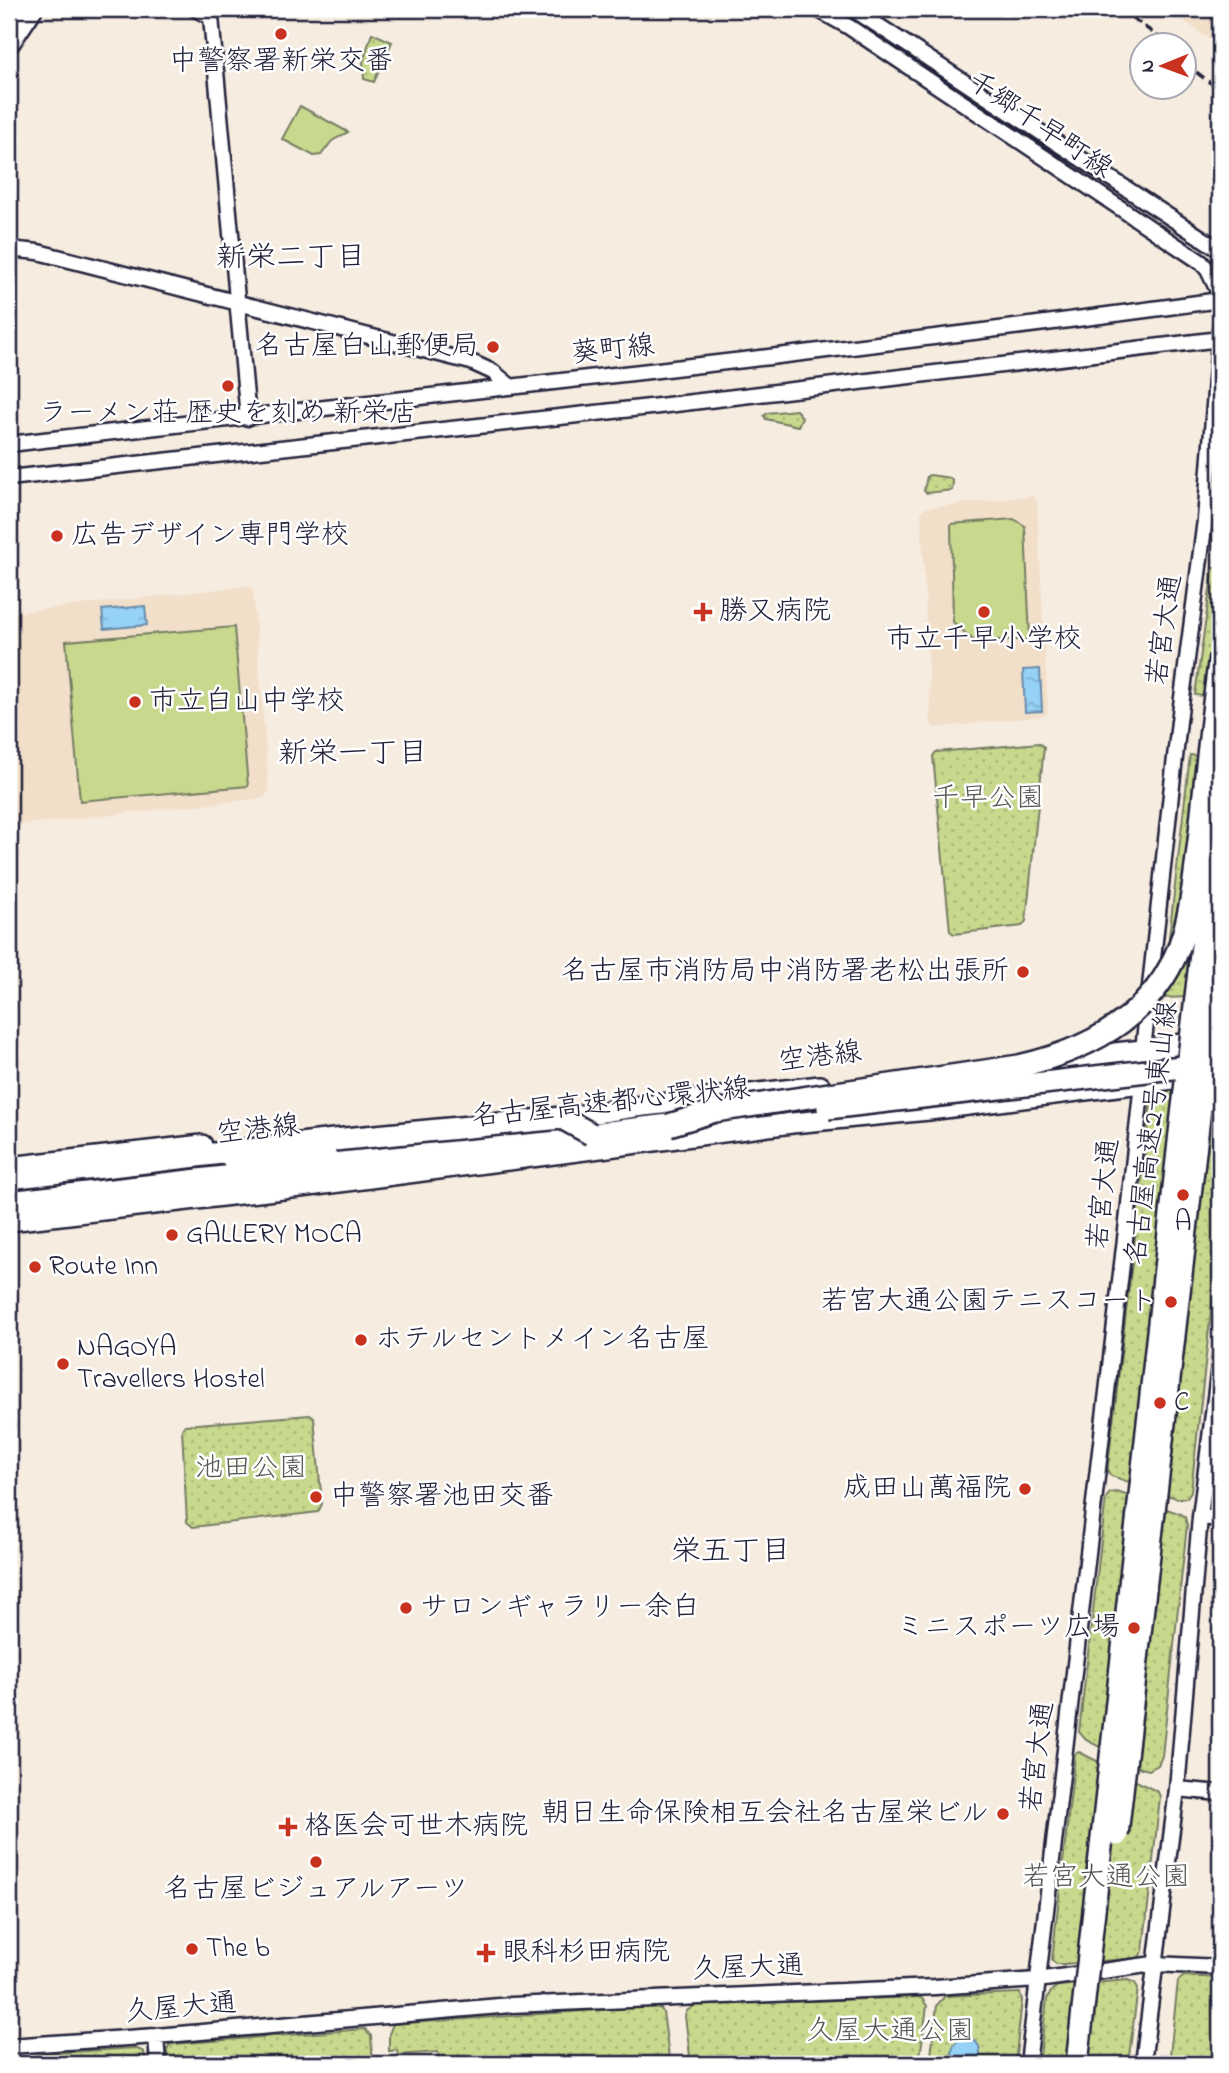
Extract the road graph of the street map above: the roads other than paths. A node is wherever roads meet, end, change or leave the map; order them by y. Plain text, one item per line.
1 (31, 9) edge
2 (196, 9) edge
3 (817, 9) edge
4 (853, 9) edge
5 (9, 42) edge
6 (9, 249) edge
7 (1220, 250) edge
8 (1220, 298) edge
9 (239, 303) junction
10 (1220, 328) edge
11 (1220, 339) edge
12 (510, 386) junction
13 (248, 418) junction
14 (9, 444) edge
15 (9, 478) edge
16 (1220, 656) edge
17 (1220, 793) edge
18 (1220, 830) edge
19 (1220, 934) edge
20 (1220, 1038) edge
21 (1143, 1050) junction
22 (1220, 1062) edge
23 (1220, 1073) edge
24 (1142, 1083) junction
25 (669, 1125) junction
26 (480, 1129) junction
27 (591, 1134) junction
28 (9, 1167) edge
29 (9, 1178) edge
30 (9, 1185) edge
31 (9, 1202) edge
32 (9, 1220) edge
33 (1220, 1358) edge
34 (1200, 1517) junction
35 (1220, 1519) edge
36 (1177, 1789) junction
37 (1220, 1793) edge
38 (1154, 1964) junction
39 (1220, 1967) edge
40 (1037, 1980) junction
41 (156, 2036) junction
42 (9, 2046) edge
43 (158, 2064) edge
44 (1028, 2064) edge
45 (1077, 2064) edge
46 (1091, 2064) edge
47 (1143, 2064) edge

1 - 5 highway
2 - 9 street
3 - 8 street, 千郷千早町線
4 - 7 street, 千郷千早町線
6 - 9 street
8 - 12 street, 葵町線
9 - 12 street
9 - 13 street
10 - 11 street, 若宮大通
11 - 15 street
11 - 21 street, 若宮大通
12 - 13 street, 葵町線
13 - 14 street, 葵町線
16 - 25 highway, bridge
17 - 45 highway, 名古屋高速2号東山線, bridge
18 - 19 highway, 名古屋高速2号東山線, bridge
19 - 46 highway, 名古屋高速2号東山線, bridge
20 - 21 main road, 空港線
21 - 24 street, 若宮大通
21 - 26 main road, 空港線
22 - 25 highway, 名古屋高速都心環状線, bridge
23 - 24 main road
24 - 32 main road
24 - 40 street, 若宮大通
25 - 27 highway, 名古屋高速都心環状線
26 - 28 main road
26 - 30 main road, 空港線
27 - 29 highway, bridge
27 - 31 highway, 名古屋高速都心環状線
33 - 34 street
34 - 35 street
34 - 36 street
36 - 37 street
36 - 38 street
38 - 39 street, 久屋大通
38 - 40 street, 久屋大通
38 - 47 street
40 - 41 street, 久屋大通
40 - 44 street, 若宮大通
41 - 42 street, 久屋大通
41 - 43 street

